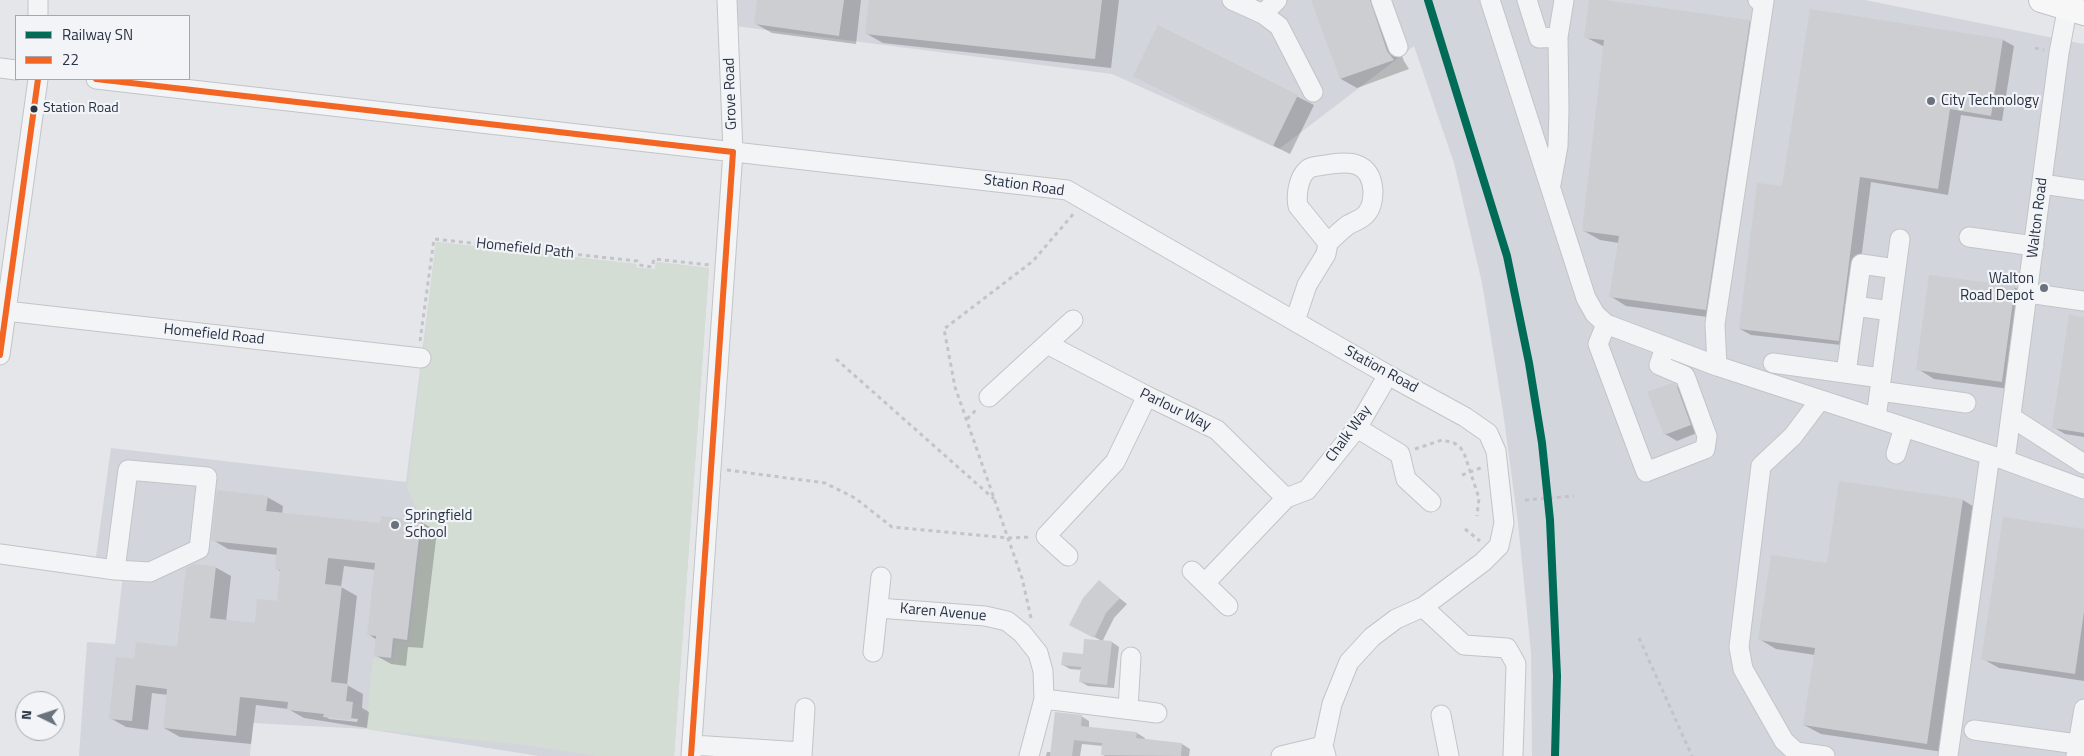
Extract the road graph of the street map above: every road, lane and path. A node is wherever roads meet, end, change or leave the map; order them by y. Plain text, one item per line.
1 (38, 0) edge
2 (727, 0) edge
3 (1277, 0) edge
4 (1381, 0) edge
5 (1490, 0) edge
6 (1527, 0) edge
7 (1564, 0) edge
8 (1758, 0) edge
9 (2041, 0) edge
10 (1248, 5) edge
11 (2074, 7) edge
12 (38, 15) edge
13 (1558, 37) junction
14 (1398, 47) dead end
15 (0, 68) edge
16 (15, 70) edge
17 (38, 80) edge
18 (105, 80) edge
19 (1313, 92) dead end
20 (733, 152) junction
21 (2042, 184) junction
22 (1550, 188) junction
23 (2084, 190) edge
24 (1969, 238) dead end
25 (1900, 239) dead end
26 (1328, 243) junction
27 (2034, 246) junction
28 (725, 266) junction
29 (1896, 269) junction
30 (5, 276) edge
31 (2028, 293) junction
32 (2084, 301) edge
33 (1855, 306) junction
34 (6, 311) junction
35 (1890, 311) junction
36 (1073, 320) dead end
37 (1295, 321) junction
38 (1606, 324) junction
39 (1047, 344) junction
40 (1665, 346) junction
41 (0, 355) edge
42 (420, 358) joint
43 (836, 358) dead end
44 (1773, 363) dead end
45 (1717, 366) junction
46 (1846, 373) junction
47 (1388, 375) junction
48 (1880, 385) junction
49 (1147, 396) junction
50 (989, 397) dead end
51 (1820, 400) junction
52 (1966, 403) dead end
53 (2011, 417) junction
54 (1876, 418) junction
55 (1904, 427) junction
56 (1357, 428) junction
57 (1400, 454) junction
58 (1896, 454) dead end
59 (1998, 458) junction
60 (2084, 464) edge
61 (711, 468) junction
62 (2084, 489) edge
63 (1574, 496) dead end
64 (1286, 498) junction
65 (996, 500) dead end
66 (1525, 500) dead end
67 (1431, 502) dead end
68 (1477, 516) dead end
69 (1046, 536) junction
70 (0, 554) edge
71 (1068, 556) dead end
72 (115, 570) junction
73 (881, 578) dead end
74 (1228, 606) dead end
75 (1423, 607) junction
76 (878, 608) junction
77 (1640, 638) dead end
78 (872, 652) dead end
79 (1131, 658) dead end
80 (1044, 699) junction
81 (805, 708) dead end
82 (1128, 709) junction
83 (2084, 709) edge
84 (1157, 713) dead end
85 (1441, 715) dead end
86 (1974, 730) dead end
87 (691, 750) edge
88 (2077, 750) edge
89 (1324, 751) edge
90 (802, 754) edge
91 (1030, 756) edge
92 (1281, 756) edge
93 (1450, 756) edge
94 (1513, 756) edge
95 (1692, 756) edge
96 (1825, 756) edge
97 (1948, 756) edge

1 - 12 street
2 - 20 street, Grove Road
3 - 10 street
4 - 14 street
5 - 22 street
6 - 13 street
7 - 13 street
8 - 45 street
9 - 11 main road
10 - 19 street
11 - 21 street, Walton Road
13 - 22 street
15 - 16 street
17 - 30 street
18 - 20 street, Station Road
20 - 28 street, Grove Road
20 - 37 street, Station Road
21 - 23 street
21 - 27 street, Walton Road
22 - 38 street
24 - 27 street
25 - 29 street
26 - 26 street
26 - 37 street
27 - 31 street, Walton Road
28 - 42 path, Homefield Path
28 - 61 street, Grove Road
29 - 33 street
29 - 35 street
30 - 34 street
31 - 32 street
31 - 53 street, Walton Road
33 - 35 street
33 - 46 street
34 - 41 street
34 - 42 street, Homefield Road
35 - 48 street
36 - 39 street
37 - 47 street, Station Road
38 - 40 street
38 - 40 street
39 - 49 street, Parlour Way
39 - 50 street
40 - 45 street
43 - 65 path
44 - 46 street
45 - 51 street
46 - 48 street
47 - 56 street, Chalk Way
47 - 75 street, Station Road
48 - 52 street
48 - 54 street
49 - 64 street, Parlour Way
49 - 69 street
51 - 54 street
51 - 96 street
53 - 59 street, Walton Road
53 - 60 street
54 - 55 street
55 - 58 street
55 - 59 street
56 - 57 street
56 - 64 street, Chalk Way
57 - 67 street
57 - 68 path
59 - 62 street
59 - 97 street, Walton Road
61 - 69 path
61 - 87 street, Grove Road
63 - 66 path
64 - 74 street
69 - 71 street
70 - 72 street
72 - 72 street
73 - 76 street, Karen Avenue
75 - 89 street, Station Road
75 - 94 street
76 - 78 street, Karen Avenue
76 - 80 street, Karen Avenue
77 - 95 path
79 - 82 street
80 - 82 street
80 - 91 street, Karen Avenue
81 - 90 street
82 - 84 street
83 - 88 street
85 - 93 street
86 - 88 street
87 - 90 street
89 - 92 street

